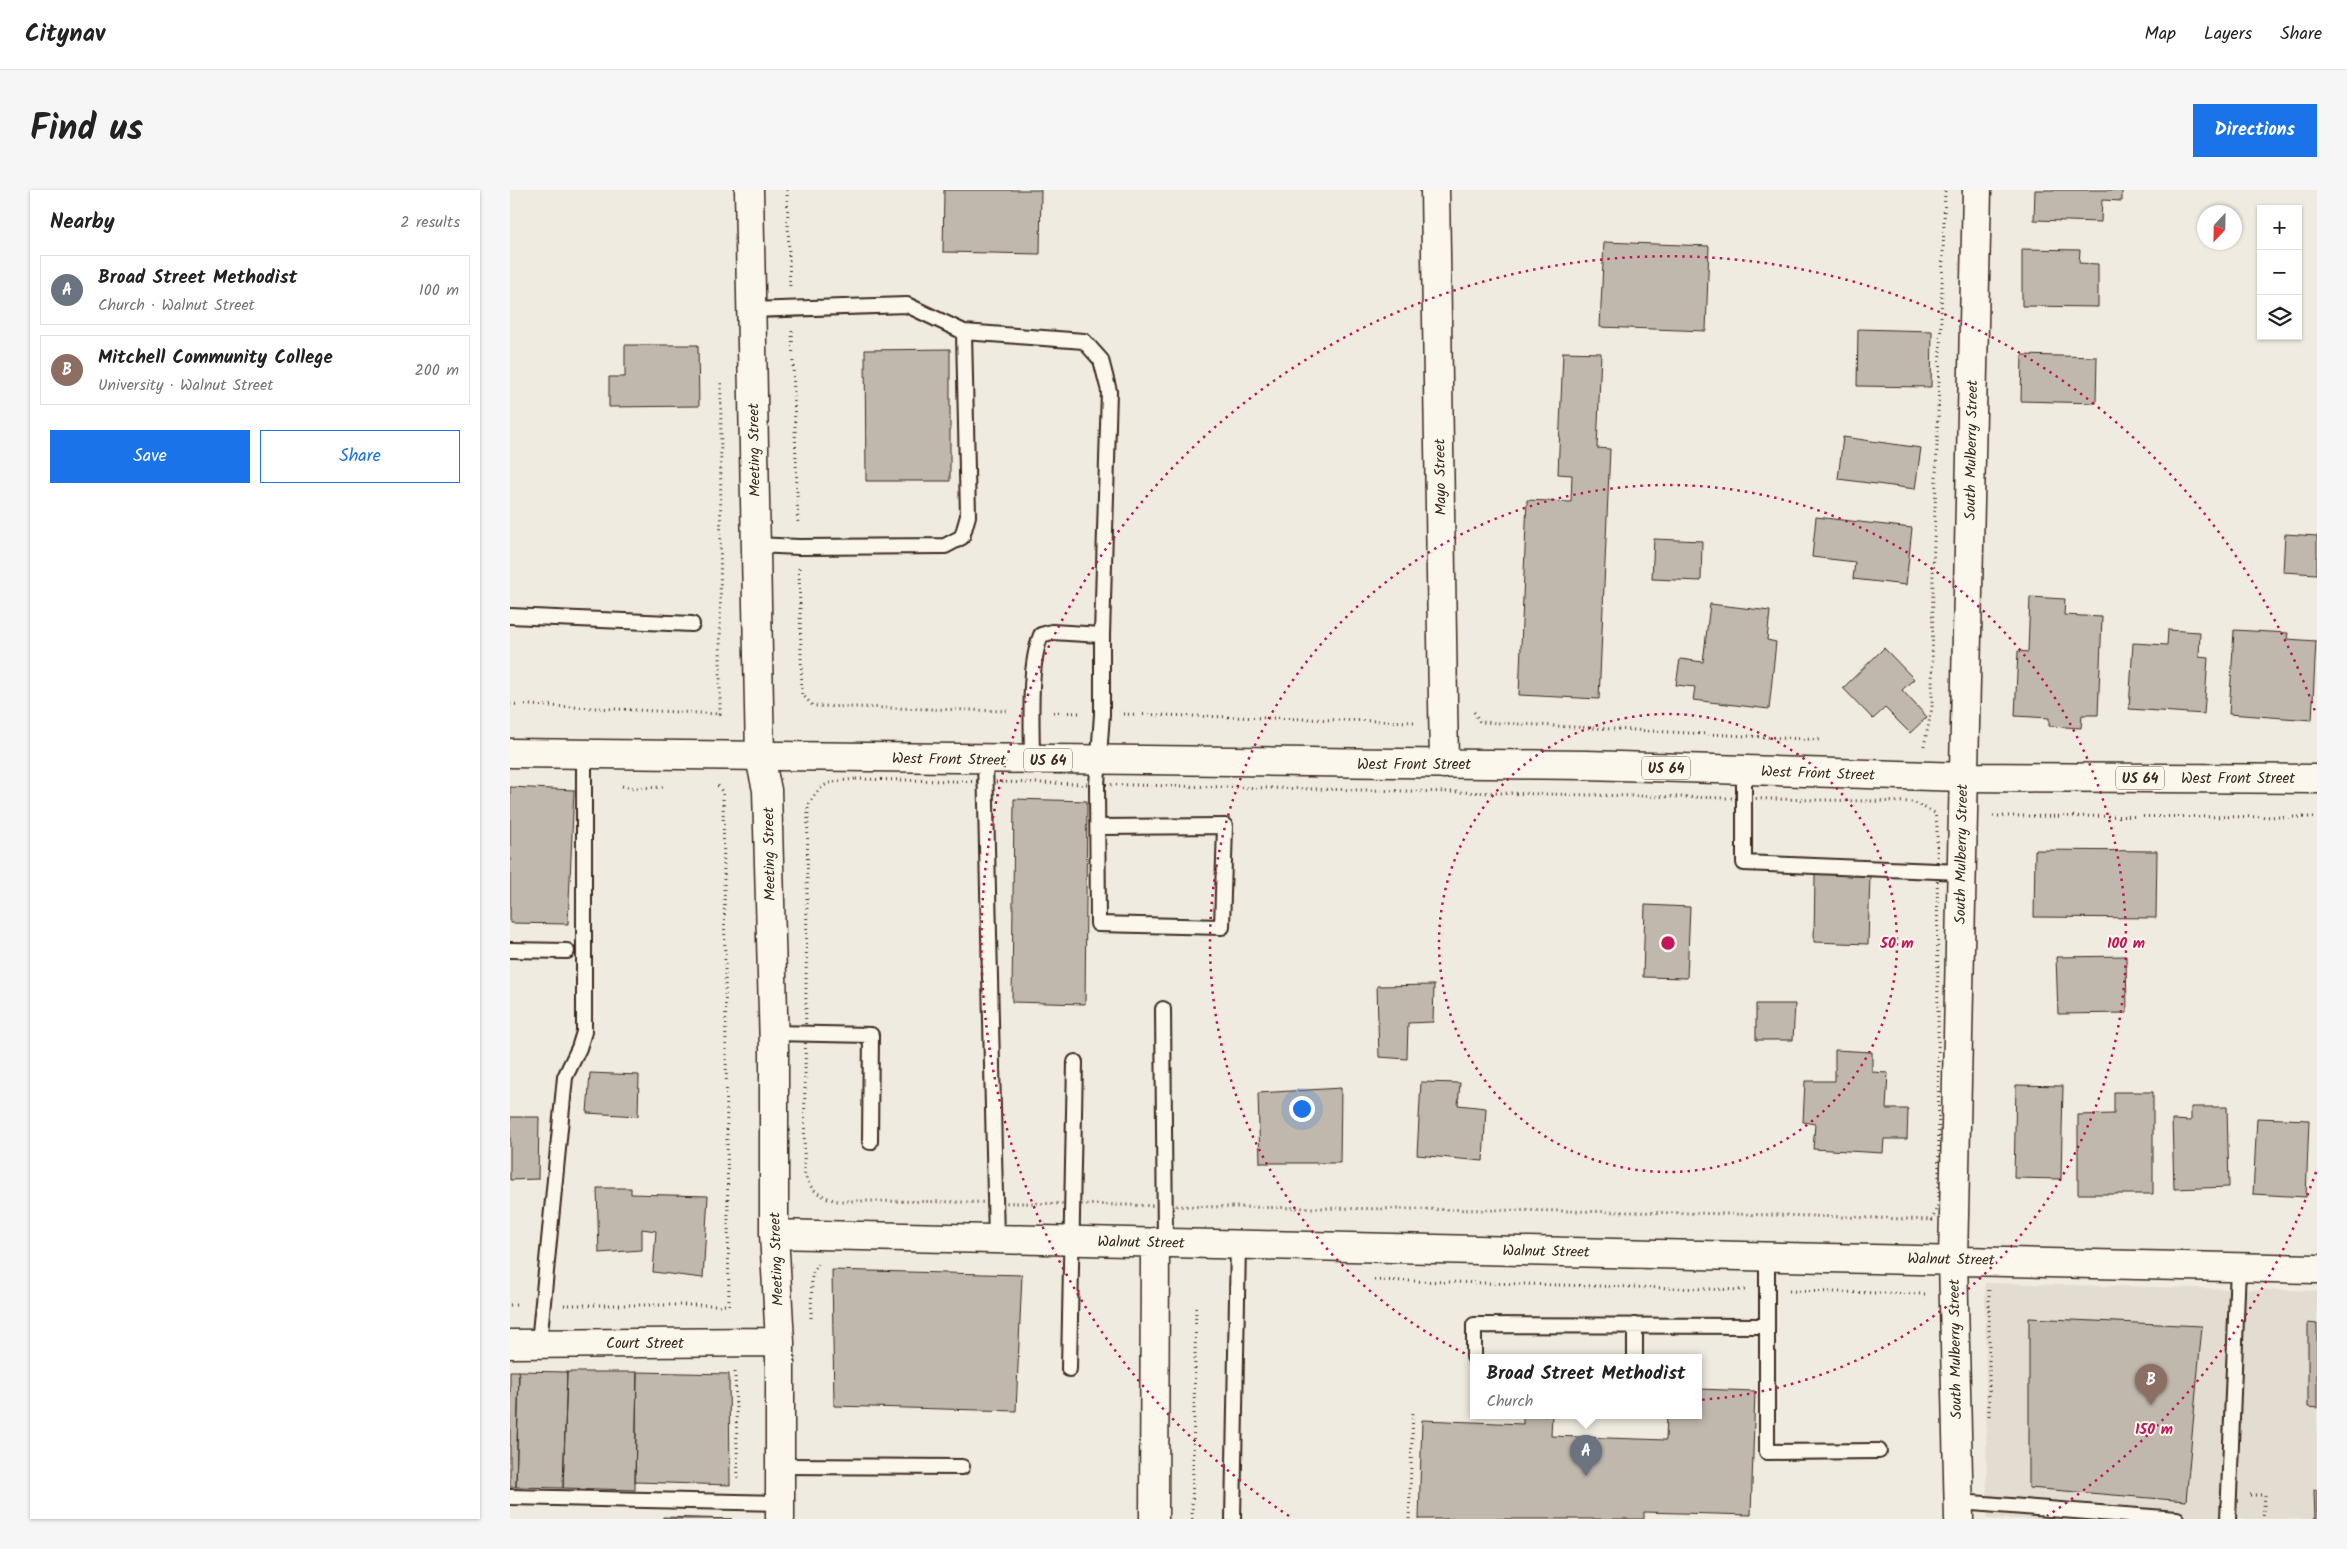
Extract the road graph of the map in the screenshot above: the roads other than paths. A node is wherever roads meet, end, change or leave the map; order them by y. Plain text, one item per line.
1 (750, 190) edge
2 (1435, 190) edge
3 (1977, 190) edge
4 (752, 310) junction
5 (964, 332) junction
6 (756, 544) junction
7 (510, 616) edge
8 (692, 624) dead end
9 (1102, 635) junction
10 (510, 753) edge
11 (760, 758) junction
12 (1032, 760) junction
13 (1444, 764) junction
14 (584, 766) junction
15 (985, 771) junction
16 (1744, 771) junction
17 (1098, 773) junction
18 (1962, 777) junction
19 (2317, 779) edge
20 (1099, 827) junction
21 (1950, 872) junction
22 (510, 950) edge
23 (567, 951) dead end
24 (1163, 1009) dead end
25 (773, 1033) junction
26 (1075, 1062) dead end
27 (870, 1142) dead end
28 (774, 1234) junction
29 (996, 1239) junction
30 (1071, 1240) junction
31 (1160, 1242) junction
32 (1238, 1244) junction
33 (1767, 1255) junction
34 (1953, 1259) junction
35 (2238, 1267) junction
36 (2317, 1269) edge
37 (1635, 1325) junction
38 (1767, 1326) junction
39 (780, 1342) junction
40 (539, 1343) junction
41 (510, 1344) edge
42 (1474, 1354) edge
43 (1635, 1354) edge
44 (1069, 1369) dead end
45 (1879, 1451) dead end
46 (780, 1466) junction
47 (962, 1467) dead end
48 (510, 1497) edge
49 (780, 1511) edge
50 (1959, 1511) edge
51 (1154, 1519) edge
52 (1234, 1519) edge
53 (2177, 1519) edge
54 (2228, 1519) edge

1 - 4 street, Meeting Street
2 - 13 street, Mayo Street
3 - 18 street, South Mulberry Street
4 - 5 lane
4 - 6 street, Meeting Street
5 - 6 lane
5 - 9 lane
6 - 11 street, Meeting Street
7 - 8 lane
9 - 12 lane
9 - 17 lane
10 - 14 street, West Front Street / US 64
11 - 14 street, West Front Street / US 64
11 - 15 street, West Front Street / US 64
11 - 25 street, Meeting Street
12 - 15 street, West Front Street / US 64
12 - 17 street, West Front Street / US 64
13 - 16 street, West Front Street / US 64
13 - 17 street, West Front Street / US 64
14 - 40 lane
15 - 29 lane
16 - 18 street, West Front Street / US 64
16 - 21 lane
17 - 20 lane
18 - 19 street, West Front Street / US 64
18 - 21 street, South Mulberry Street
20 - 20 lane
21 - 34 street, South Mulberry Street
22 - 23 lane
24 - 31 lane
25 - 27 lane
25 - 28 street, Meeting Street
26 - 30 lane
28 - 29 street, Walnut Street
28 - 39 street, Meeting Street
29 - 30 street, Walnut Street
30 - 31 street, Walnut Street
30 - 44 lane
31 - 32 street, Walnut Street
31 - 51 street
32 - 33 street, Walnut Street
32 - 52 lane
33 - 34 street, Walnut Street
33 - 38 lane
34 - 35 street, Walnut Street
34 - 50 street, South Mulberry Street
35 - 36 street, Walnut Street
35 - 54 lane
37 - 38 lane
37 - 42 lane
37 - 43 lane
38 - 45 lane
39 - 40 street, Court Street
39 - 46 street, Meeting Street
40 - 41 street, Court Street
46 - 47 lane
46 - 49 street, Meeting Street
48 - 49 lane
50 - 53 lane

